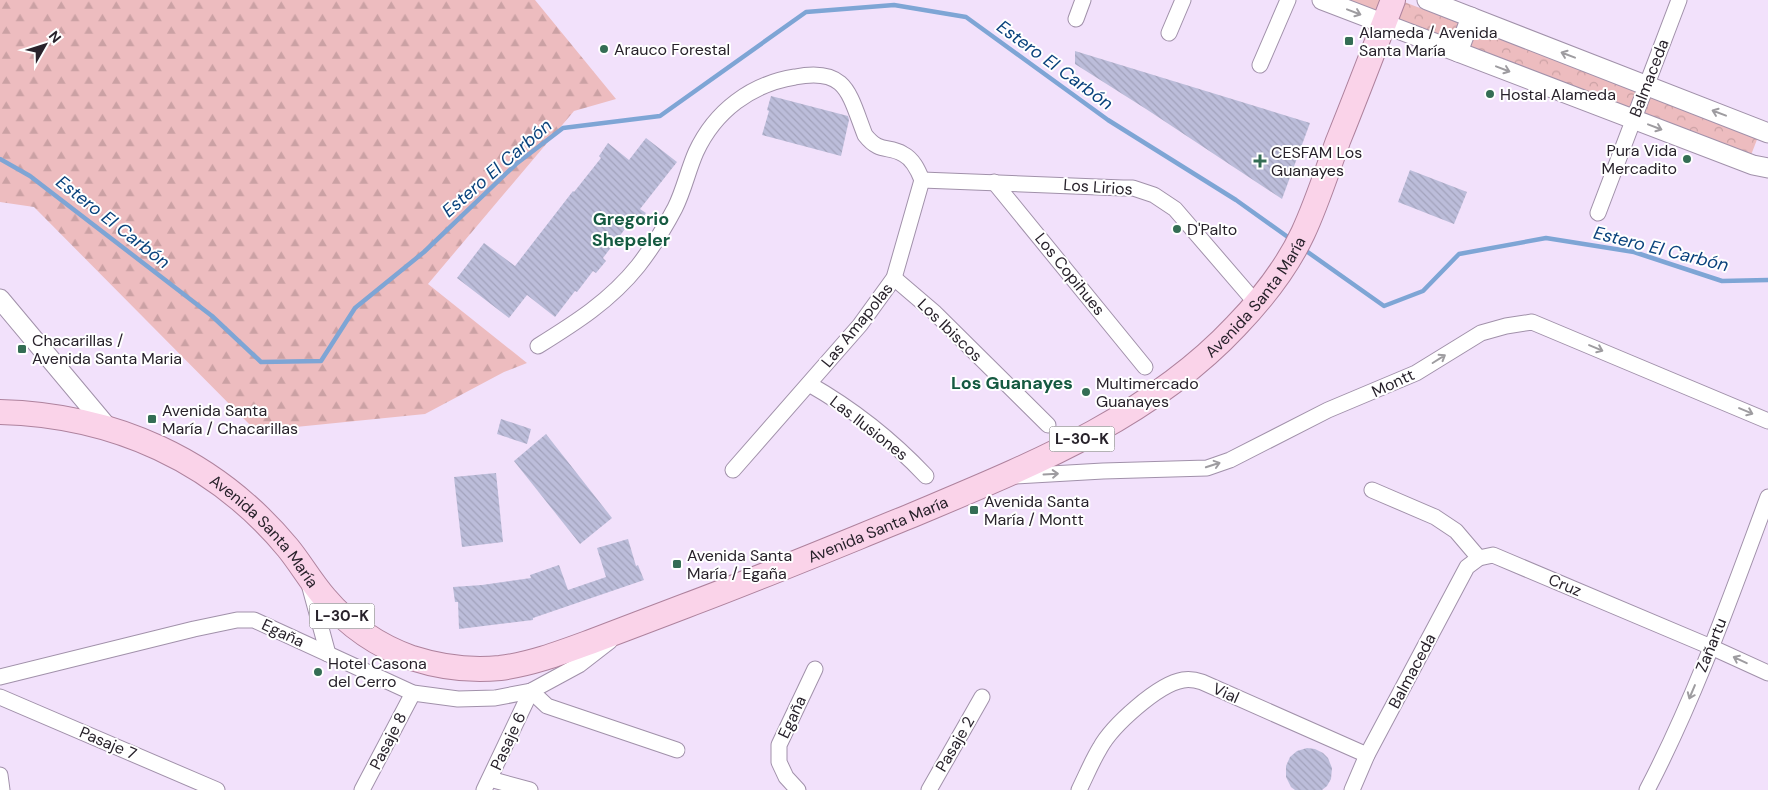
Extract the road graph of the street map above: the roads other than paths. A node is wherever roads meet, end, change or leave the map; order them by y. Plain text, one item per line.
1 (1083, 0) edge
2 (1183, 0) edge
3 (1288, 0) edge
4 (1324, 0) edge
5 (1393, 0) edge
6 (1427, 0) edge
7 (1679, 0) edge
8 (1471, 17) junction
9 (1076, 19) dead end
10 (1384, 24) junction
11 (1169, 33) dead end
12 (1458, 52) junction
13 (1260, 65) dead end
14 (1646, 85) junction
15 (1634, 119) junction
16 (1768, 133) edge
17 (1768, 168) edge
18 (922, 180) junction
19 (994, 182) junction
20 (1598, 213) dead end
21 (894, 278) junction
22 (0, 299) edge
23 (1256, 304) junction
24 (538, 346) dead end
25 (1145, 367) dead end
26 (809, 384) junction
27 (0, 412) edge
28 (1768, 421) edge
29 (1048, 425) dead end
30 (108, 428) junction
31 (733, 470) dead end
32 (926, 476) dead end
33 (1003, 477) junction
34 (1372, 490) dead end
35 (1768, 497) edge
36 (1479, 558) junction
37 (305, 571) junction
38 (629, 627) junction
39 (1711, 648) junction
40 (328, 654) junction
41 (815, 669) dead end
42 (1768, 674) edge
43 (0, 677) edge
44 (531, 691) junction
45 (413, 693) junction
46 (0, 697) edge
47 (982, 697) dead end
48 (677, 750) dead end
49 (1368, 755) junction
50 (0, 775) edge
51 (487, 785) edge
52 (2, 790) edge
53 (217, 790) edge
54 (362, 790) edge
55 (530, 790) edge
56 (798, 790) edge
57 (928, 790) edge
58 (1079, 790) edge
59 (1352, 790) edge
60 (1647, 790) edge

1 - 9 street
2 - 11 street
3 - 13 street
4 -> 10 street
5 - 10 main road, Avenida Santa María / L-30-K
6 - 8 street
7 - 14 street, Balmaceda
8 - 12 street
14 -> 8 street
10 - 12 street
10 - 23 main road, Avenida Santa María / L-30-K
12 -> 15 street
14 - 15 street, Balmaceda
16 -> 14 street
15 -> 17 street
15 - 20 street, Balmaceda
18 - 19 street, Los Lirios
18 - 21 street, Las Amapolas
18 - 24 street
19 - 23 street, Los Lirios
19 - 25 street, Los Copihues
21 - 26 street, Las Amapolas
21 - 29 street, Los Ibiscos
22 - 30 street
23 - 33 main road, Avenida Santa María / L-30-K
26 - 31 street, Las Amapolas
26 - 32 street, Las Ilusiones
27 - 30 main road, Avenida Santa María / L-30-K
33 -> 28 street, Montt
30 - 37 main road, Avenida Santa María / L-30-K
33 - 38 main road, Avenida Santa María / L-30-K
34 - 36 street
35 - 39 street, Zañartu
36 - 39 street, Cruz
36 - 49 street, Balmaceda
37 - 38 main road, Avenida Santa María / L-30-K
37 - 40 street
38 - 44 street, Egaña
42 -> 39 street, Cruz
39 -> 60 street, Zañartu
40 - 43 street, Egaña
40 - 45 street, Egaña
41 - 56 street, Egaña
44 - 45 street, Egaña
44 - 48 street
44 - 51 street, Pasaje 6
45 - 54 street, Pasaje 8
46 - 53 street, Pasaje 7
47 - 57 street, Pasaje 2
49 - 58 street, Vial
49 - 59 street, Balmaceda
50 - 52 street
51 - 55 street

